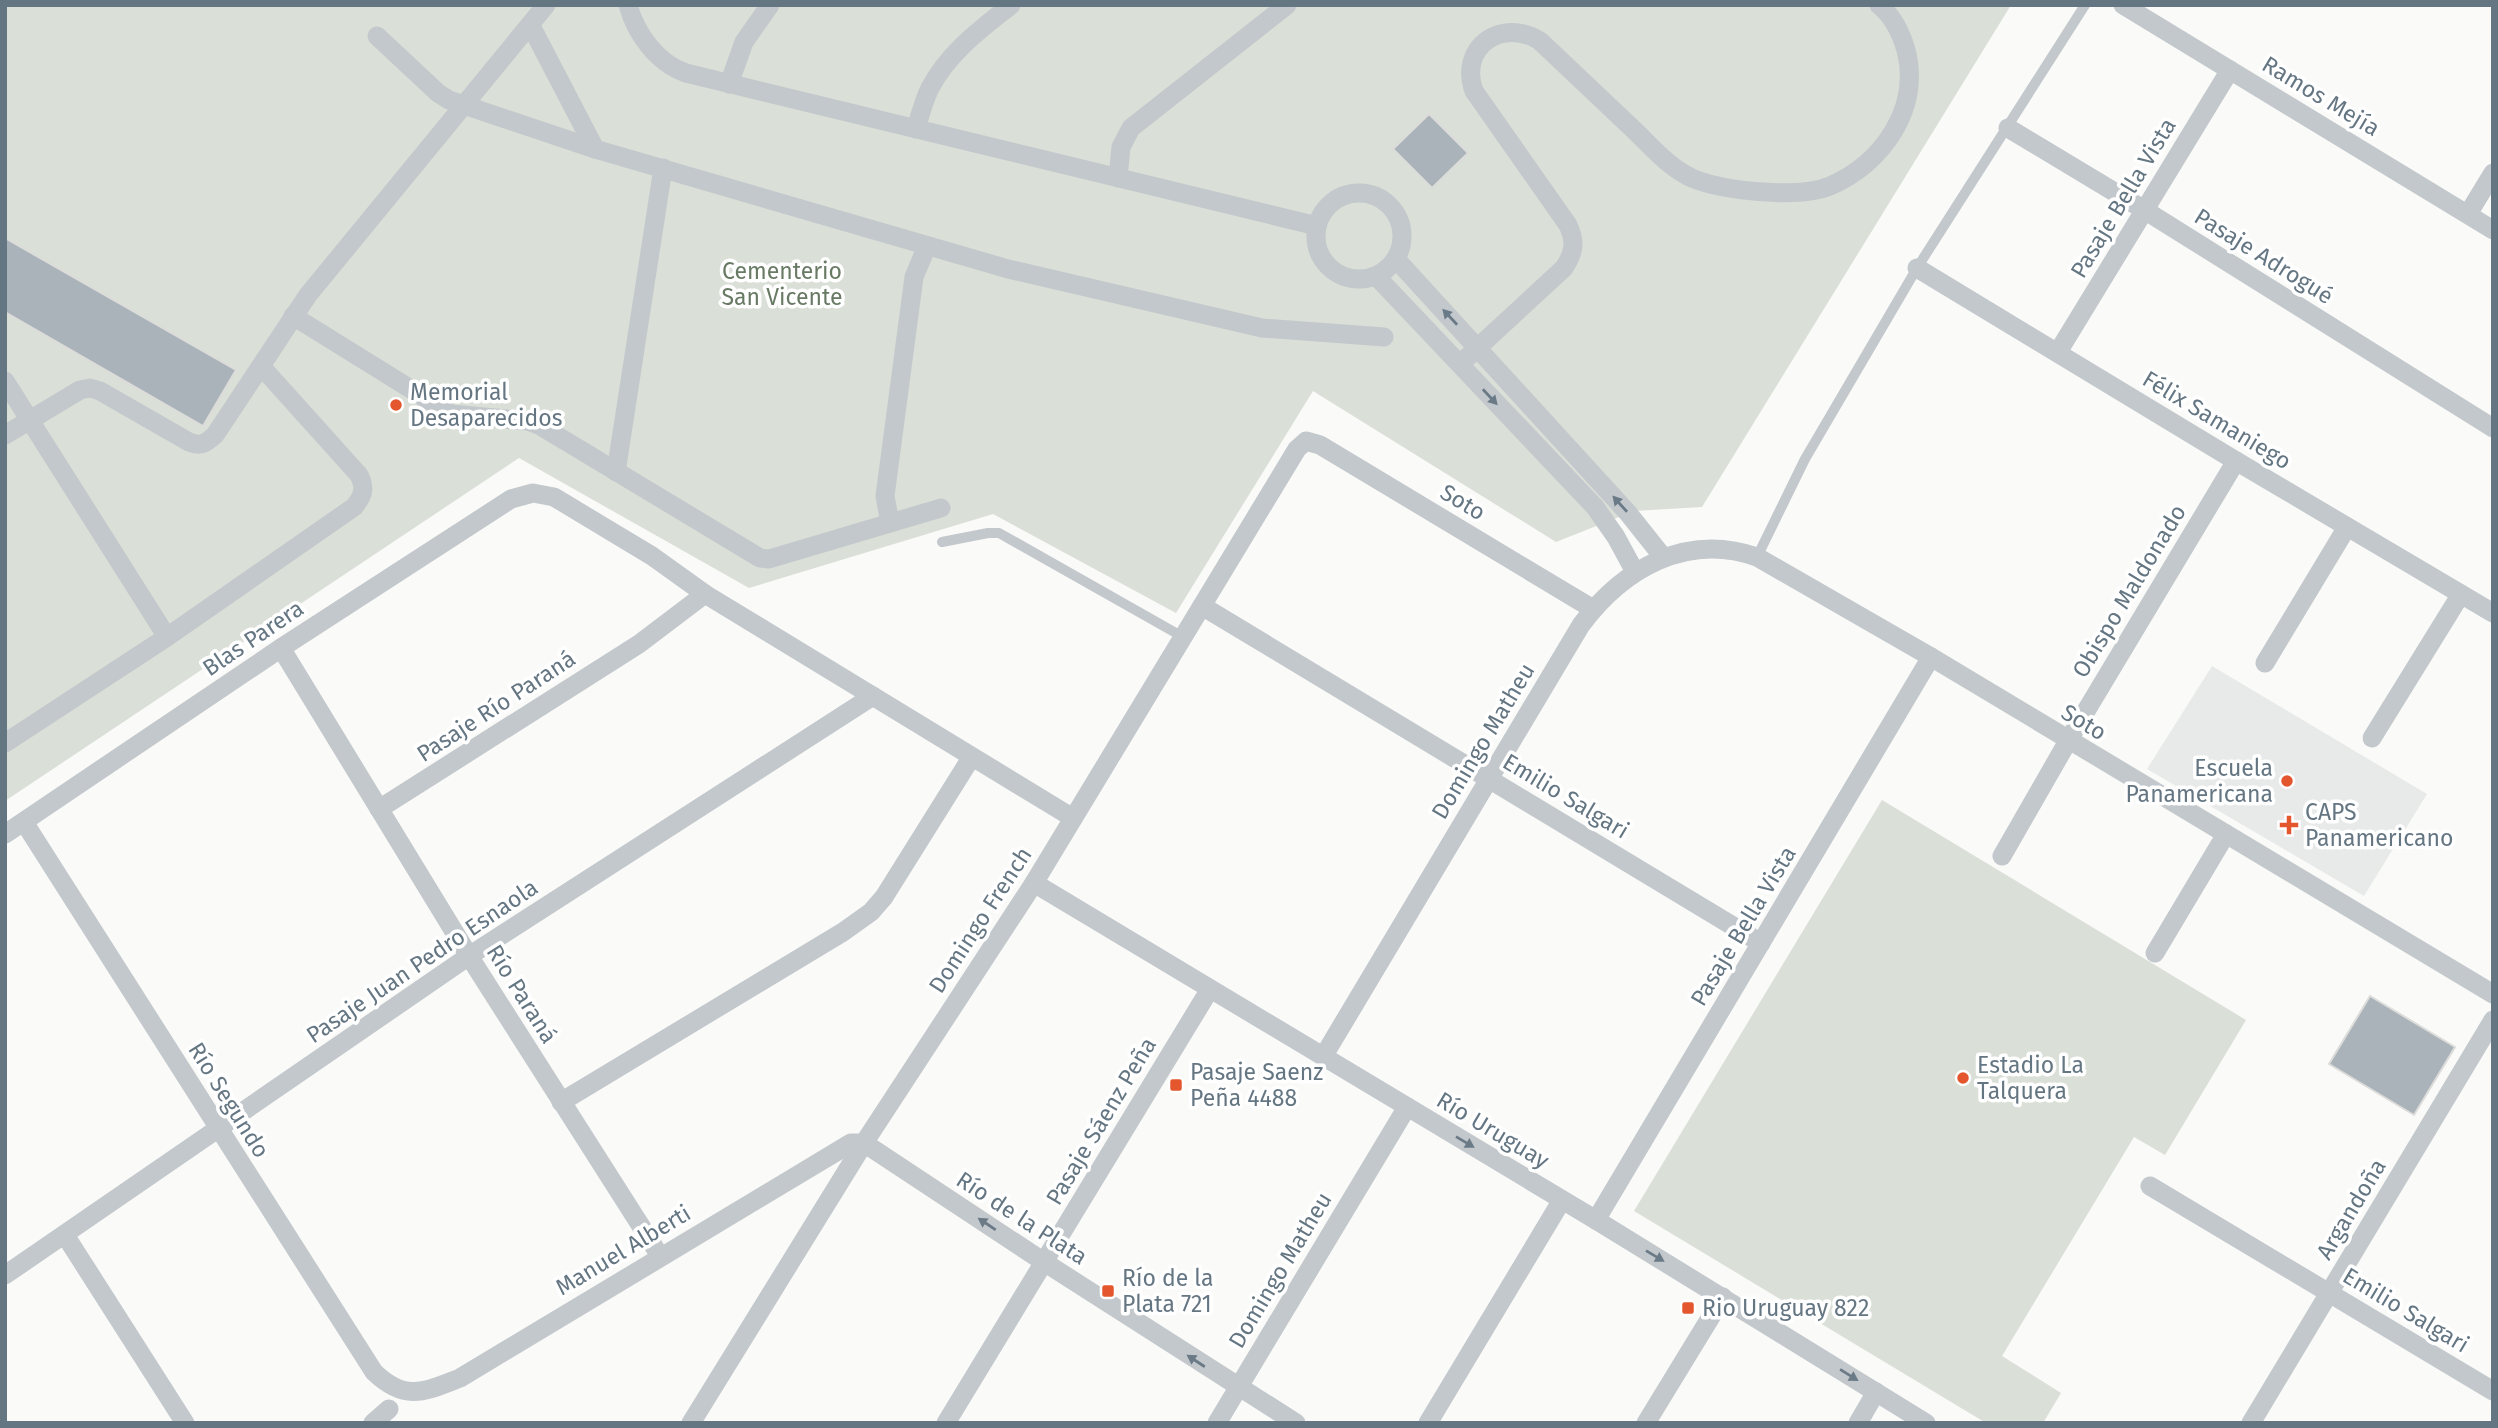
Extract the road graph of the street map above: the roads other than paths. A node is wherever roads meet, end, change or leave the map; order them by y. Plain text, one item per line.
1 (546, 5) edge
2 (628, 5) edge
3 (770, 5) edge
4 (1011, 5) edge
5 (1287, 5) edge
6 (1879, 5) edge
7 (2085, 5) edge
8 (2123, 5) edge
9 (531, 26) junction
10 (377, 36) dead end
11 (2230, 70) junction
12 (729, 84) junction
13 (465, 107) junction
14 (2008, 128) junction
15 (916, 129) junction
16 (595, 149) junction
17 (663, 168) junction
18 (2493, 173) edge
19 (1118, 178) junction
20 (2146, 211) junction
21 (2468, 214) junction
22 (1317, 226) junction
23 (2493, 230) edge
24 (927, 246) junction
25 (1396, 259) junction
26 (1917, 268) junction
27 (1376, 276) junction
28 (293, 316) junction
29 (1384, 337) dead end
30 (1478, 347) junction
31 (2058, 352) junction
32 (1460, 364) junction
33 (261, 366) junction
34 (5, 381) edge
35 (30, 420) junction
36 (2493, 428) edge
37 (5, 435) edge
38 (1306, 441) joint
39 (2236, 461) junction
40 (616, 472) junction
41 (941, 508) dead end
42 (890, 523) junction
43 (2347, 527) junction
44 (942, 542) dead end
45 (1663, 556) junction
46 (1757, 557) junction
47 (1635, 572) junction
48 (705, 594) junction
49 (2461, 594) junction
50 (1202, 606) junction
51 (1593, 609) junction
52 (2493, 613) edge
53 (167, 637) junction
54 (1183, 637) junction
55 (281, 648) junction
56 (1931, 657) junction
57 (2266, 663) dead end
58 (873, 696) junction
59 (2372, 738) dead end
60 (2068, 741) junction
61 (5, 743) edge
62 (971, 758) junction
63 (1490, 779) junction
64 (379, 809) junction
65 (1073, 818) junction
66 (24, 822) junction
67 (5, 834) edge
68 (2227, 834) junction
69 (2002, 856) dead end
70 (1034, 883) junction
71 (1761, 943) junction
72 (2155, 953) dead end
73 (469, 956) junction
74 (1210, 989) junction
75 (2493, 994) edge
76 (2493, 1020) edge
77 (1323, 1057) junction
78 (561, 1102) junction
79 (1407, 1107) junction
80 (218, 1128) junction
81 (864, 1143) junction
82 (2150, 1186) dead end
83 (1562, 1200) junction
84 (1597, 1220) junction
85 (65, 1235) junction
86 (660, 1256) junction
87 (1044, 1262) junction
88 (5, 1275) edge
89 (2329, 1293) junction
90 (1723, 1297) junction
91 (1239, 1388) junction
92 (2493, 1391) edge
93 (1876, 1392) junction
94 (405, 1393) joint
95 (389, 1409) dead end
96 (185, 1423) edge
97 (373, 1423) edge
98 (691, 1423) edge
99 (946, 1423) edge
100 (1217, 1423) edge
101 (1296, 1423) edge
102 (1427, 1423) edge
103 (1646, 1423) edge
104 (1858, 1423) edge
105 (1926, 1423) edge
106 (2251, 1423) edge

1 - 9 street
2 - 12 street
3 - 12 street
4 - 15 street
5 - 19 street
6 - 30 street
7 - 14 lane
8 - 11 street, Ramos Mejía
9 - 13 street
9 - 16 street
10 - 13 street
11 - 20 street, Pasaje Bella Vista
11 - 21 street, Ramos Mejía
12 - 15 street
13 - 16 street
13 - 28 street
14 - 20 street, Pasaje Adrogué
14 - 26 lane
15 - 19 street
16 - 17 street
17 - 24 street
17 - 40 street
18 - 21 street
19 - 22 street
20 - 31 street, Pasaje Bella Vista
20 - 36 street, Pasaje Adrogué
21 - 23 street, Ramos Mejía
22 - 25 street
22 - 27 street
24 - 29 street
24 - 42 street
25 - 27 street
30 -> 25 street
26 - 31 street, Félix Samaniego
26 - 46 lane
27 - 32 street
28 - 33 street
28 - 40 street
30 - 32 street
45 -> 30 street
31 - 39 street, Félix Samaniego
32 -> 47 street
33 - 35 street
33 - 53 street
34 - 35 street
35 - 37 street
35 - 53 street
38 - 50 street, Domingo French
38 - 51 street, Soto
39 - 43 street, Félix Samaniego
39 - 60 street, Obispo Maldonado
40 - 42 street
41 - 42 street
43 - 49 street, Félix Samaniego
43 - 57 street
44 - 54 lane
45 - 46 street, Domingo Matheu
45 - 47 street, Domingo Matheu
46 - 56 street, Soto
47 - 51 street, Domingo Matheu
48 - 55 street, Blas Parera
48 - 58 street
48 - 64 street, Pasaje Río Paraná
49 - 52 street, Félix Samaniego
49 - 59 street
50 - 54 street, Domingo French
50 - 63 street, Emilio Salgari
51 - 63 street, Domingo Matheu
53 - 61 street
54 - 65 street, Domingo French
55 - 64 street, Río Paraná
55 - 66 street, Blas Parera
56 - 60 street, Soto
56 - 71 street, Pasaje Bella Vista
58 - 62 street
58 - 73 street, Pasaje Juan Pedro Esnaola
60 - 68 street, Soto
60 - 69 street, Obispo Maldonado
62 - 65 street
62 - 78 street
63 - 71 street, Emilio Salgari
63 - 77 street, Domingo Matheu
64 - 73 street, Río Paraná
65 - 70 street, Domingo French
66 - 67 street, Blas Parera
66 - 80 street, Río Segundo
68 - 72 street
68 - 75 street, Soto
70 - 74 street, Río Uruguay
70 - 81 street, Domingo French
71 - 84 street, Pasaje Bella Vista
73 - 78 street, Río Paraná
73 - 80 street, Pasaje Juan Pedro Esnaola
74 - 77 street, Río Uruguay
74 - 87 street, Pasaje Sáenz Peña
76 - 89 street, Argandoña
77 - 79 street, Río Uruguay
78 - 86 street, Río Paraná
79 -> 83 street, Río Uruguay
79 - 91 street, Domingo Matheu
80 - 85 street, Pasaje Juan Pedro Esnaola
80 - 94 street, Río Segundo
81 - 86 street, Manuel Alberti
87 -> 81 street, Río de la Plata
81 - 98 street, Domingo French
82 - 89 street, Emilio Salgari
83 - 84 street, Río Uruguay
83 - 102 street
84 -> 90 street, Río Uruguay
85 - 88 street, Pasaje Juan Pedro Esnaola
85 - 96 street
86 - 94 street, Manuel Alberti
91 -> 87 street, Río de la Plata
87 - 99 street, Pasaje Sáenz Peña
89 - 92 street, Emilio Salgari
89 - 106 street, Argandoña
90 -> 93 street, Río Uruguay
90 - 103 street
91 - 100 street, Domingo Matheu
91 - 101 street, Río de la Plata
93 - 104 street
93 - 105 street, Río Uruguay
95 - 97 street

